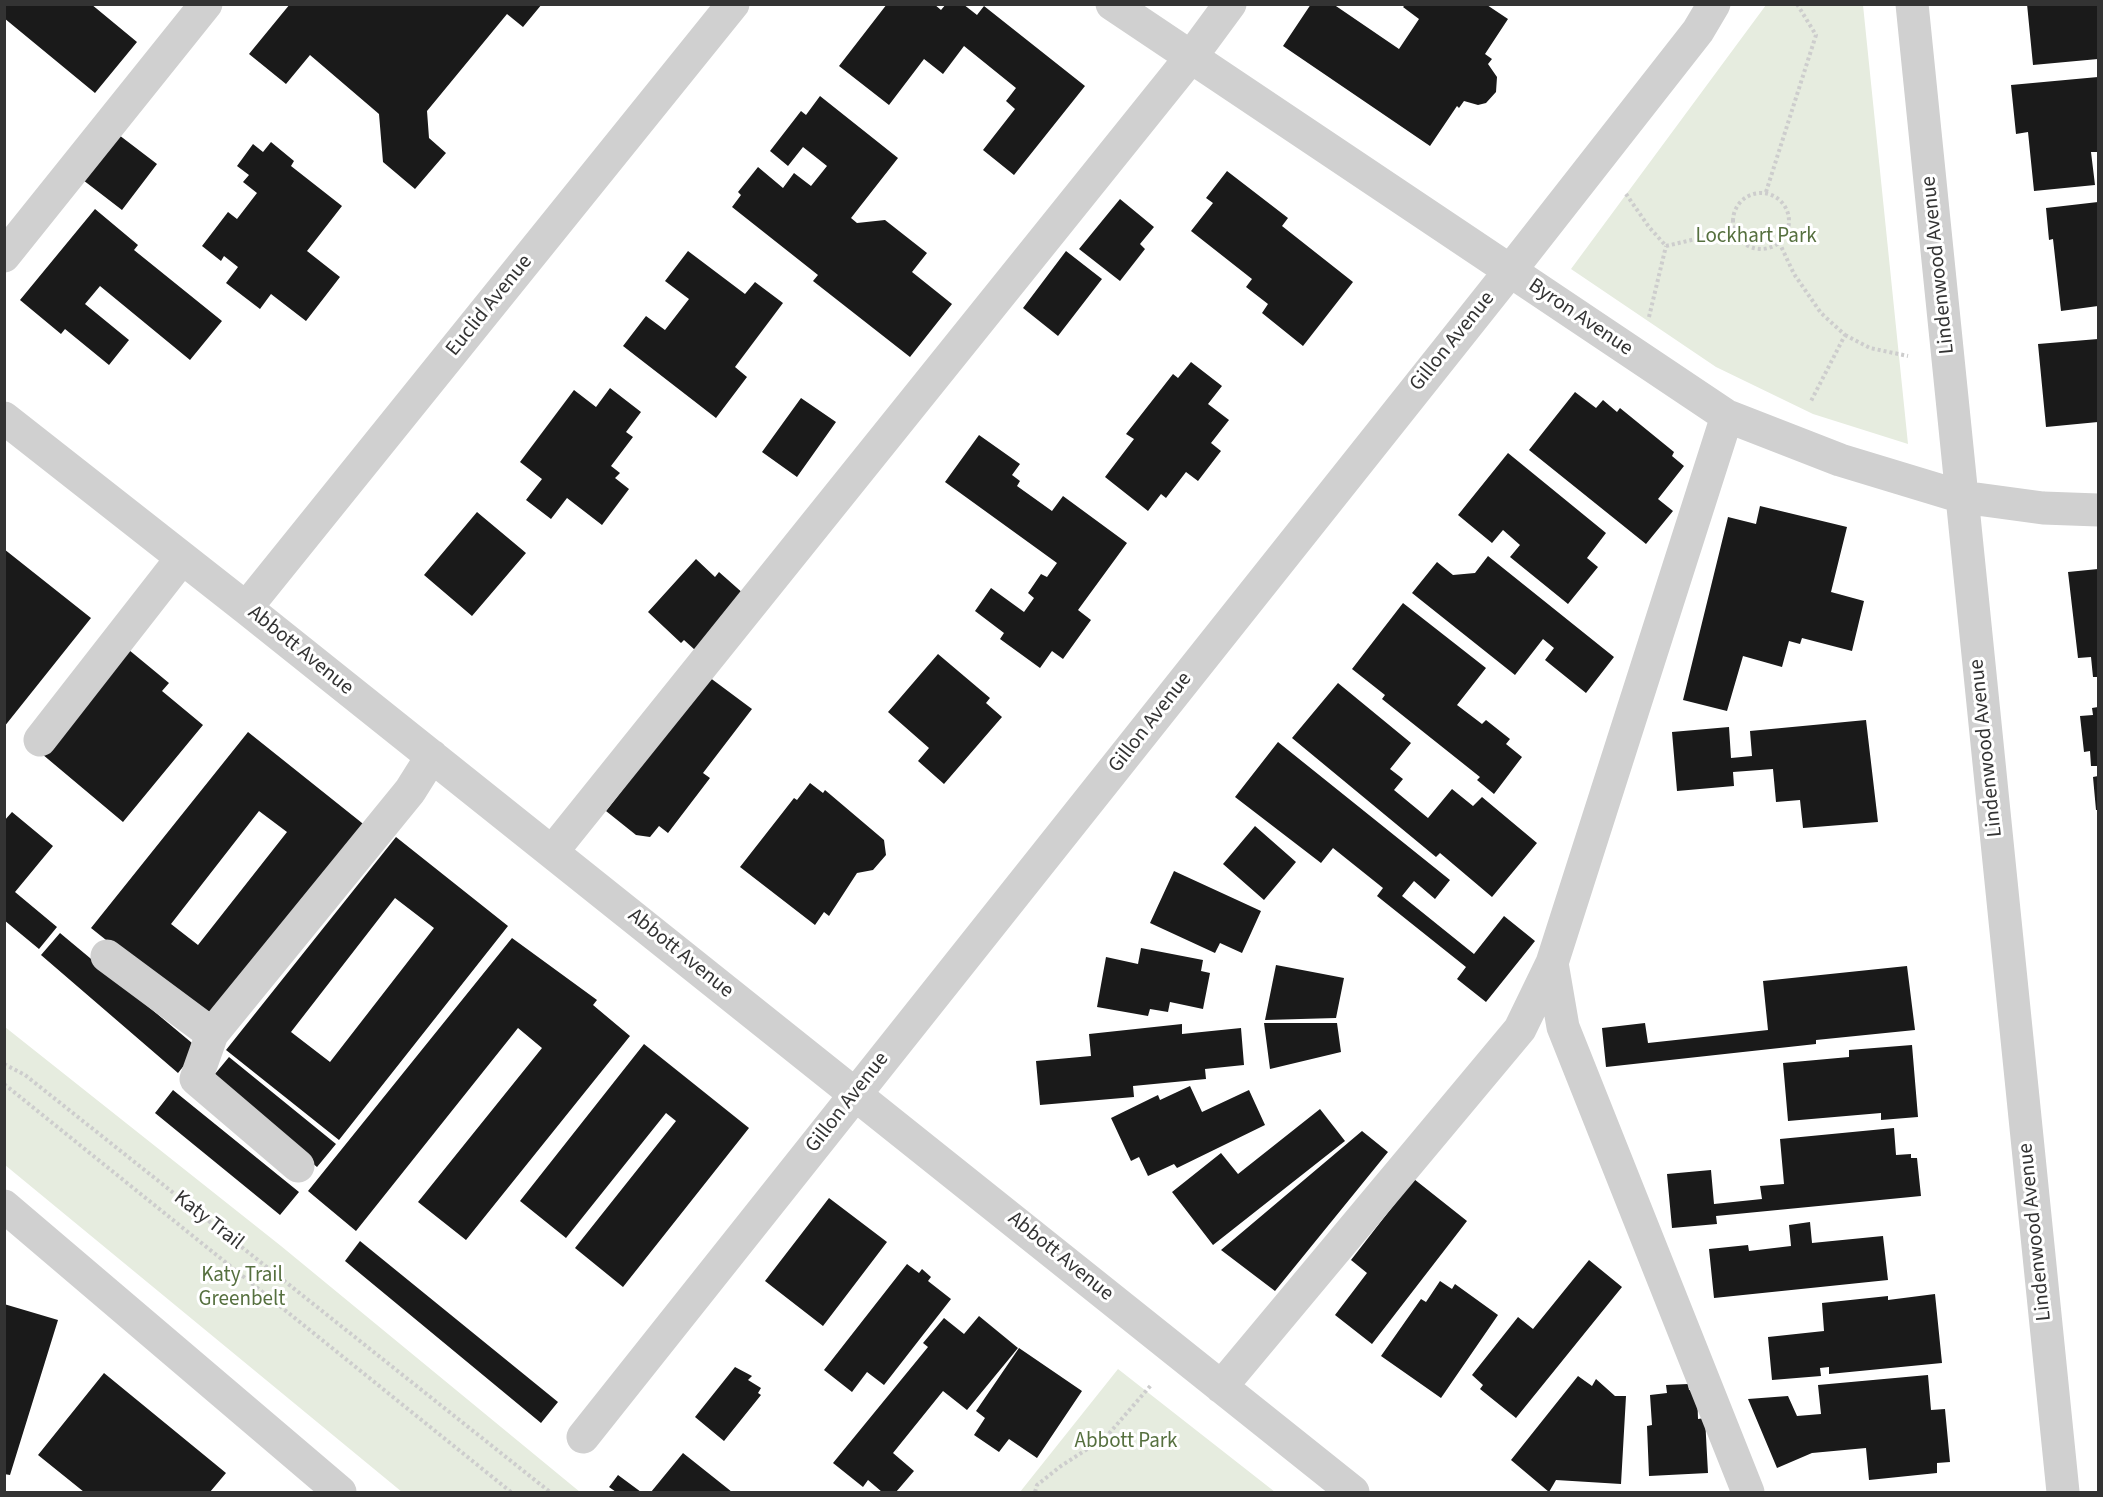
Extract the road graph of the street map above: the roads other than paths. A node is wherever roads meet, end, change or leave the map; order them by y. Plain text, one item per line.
1 (206, 4) edge
2 (733, 4) edge
3 (1112, 4) edge
4 (1230, 4) edge
5 (1714, 4) edge
6 (1912, 4) edge
7 (1191, 57) junction
8 (4, 256) edge
9 (1510, 271) junction
10 (1727, 416) junction
11 (4, 418) edge
12 (1962, 497) junction
13 (2098, 510) edge
14 (182, 558) junction
15 (246, 608) junction
16 (40, 740) dead end
17 (432, 756) junction
18 (552, 852) junction
19 (107, 956) dead end
20 (1552, 963) junction
21 (212, 1035) junction
22 (856, 1094) junction
23 (298, 1166) dead end
24 (4, 1206) edge
25 (1221, 1387) junction
26 (583, 1437) dead end
27 (340, 1492) edge
28 (1353, 1492) edge
29 (1748, 1492) edge
30 (2063, 1492) edge

1 - 8 street
2 - 15 street, Euclid Avenue
3 - 7 street, Byron Avenue
4 - 7 street
5 - 9 street, Gillon Avenue
6 - 12 street, Lindenwood Avenue
7 - 9 street, Byron Avenue
7 - 18 street
9 - 10 street, Byron Avenue
9 - 22 street, Gillon Avenue
10 - 12 street, Byron Avenue
10 - 20 street
11 - 14 street, Abbott Avenue
12 - 13 street, Byron Avenue
12 - 30 street, Lindenwood Avenue
14 - 15 street, Abbott Avenue
14 - 16 street
15 - 17 street, Abbott Avenue
17 - 18 street, Abbott Avenue
17 - 21 street
18 - 22 street, Abbott Avenue
19 - 21 street
20 - 25 street
20 - 29 street
21 - 23 street
22 - 25 street, Abbott Avenue
22 - 26 street, Gillon Avenue
24 - 27 street
25 - 28 street, Abbott Avenue

